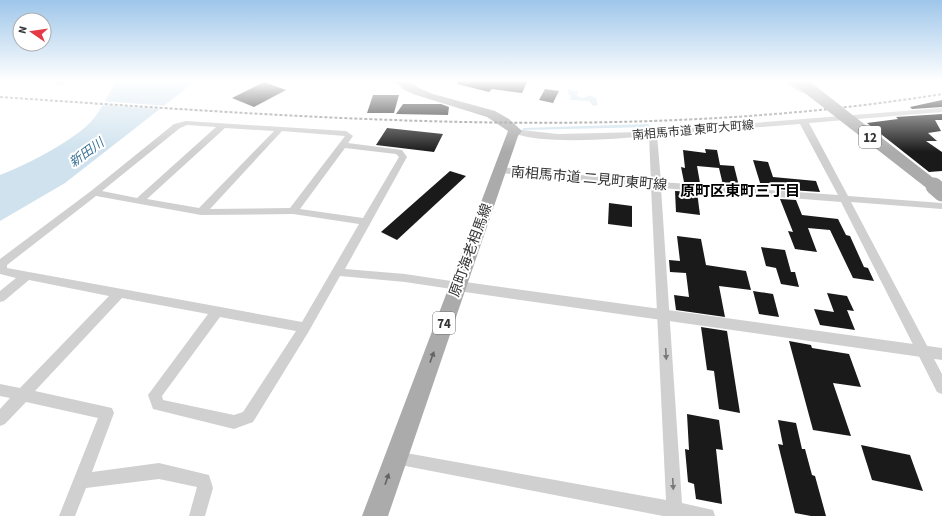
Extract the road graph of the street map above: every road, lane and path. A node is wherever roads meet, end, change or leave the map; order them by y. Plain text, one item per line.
1 (459, 104) edge
2 (829, 104) edge
3 (942, 110) edge
4 (845, 118) junction
5 (802, 121) junction
6 (223, 125) junction
7 (280, 129) junction
8 (516, 131) junction
9 (654, 133) junction
10 (342, 145) junction
11 (500, 170) junction
12 (657, 185) junction
13 (942, 189) edge
14 (94, 193) junction
15 (942, 193) edge
16 (942, 197) edge
17 (845, 199) junction
18 (139, 201) junction
19 (942, 206) edge
20 (200, 212) junction
21 (293, 212) junction
22 (366, 222) junction
23 (337, 272) junction
24 (26, 276) junction
25 (458, 286) junction
26 (119, 293) junction
27 (0, 298) edge
28 (217, 312) junction
29 (664, 315) junction
30 (305, 328) junction
31 (922, 351) junction
32 (942, 354) edge
33 (942, 388) edge
34 (0, 390) edge
35 (22, 395) junction
36 (0, 419) edge
37 (394, 458) junction
38 (81, 481) junction
39 (675, 513) edge
40 (67, 516) edge
41 (197, 516) edge
42 (375, 516) edge
43 (707, 516) edge

1 - 8 main road
2 - 15 main road, 12, bridge
3 - 4 street, 南相馬市道 東町大町線
4 - 5 street, 南相馬市道 東町大町線
4 - 13 street
4 - 16 street
5 - 9 street, 南相馬市道 東町大町線
5 - 17 street
6 - 7 street
6 - 14 street
6 - 18 street
7 - 10 street
7 - 20 street
8 - 9 street, 南相馬市道 東町大町線
8 - 11 main road, 原町海老相馬線 / 74
9 - 12 street
10 - 21 street
10 - 22 street
11 - 12 street, 南相馬市道 二見町東町線
11 - 25 main road, 原町海老相馬線 / 74
12 - 17 street, 南相馬市道 二見町東町線
12 - 29 street
14 - 18 street
14 - 24 street
17 - 19 street, 南相馬市道 二見町東町線
17 - 31 street
18 - 20 street
20 - 21 street
21 - 22 street
22 - 23 street
23 - 25 street
23 - 30 street
24 - 26 street
24 - 27 street
25 - 29 street
37 -> 25 main road, 原町海老相馬線 / 74
26 - 28 street
26 - 35 street
28 - 30 street
28 - 30 street
29 - 31 street
29 -> 39 street
31 - 32 street
31 - 33 street
34 - 35 street
35 - 36 street
35 - 38 street
37 - 39 street
42 -> 37 main road, 原町海老相馬線 / 74
38 - 40 street
38 - 41 street
39 - 43 street

